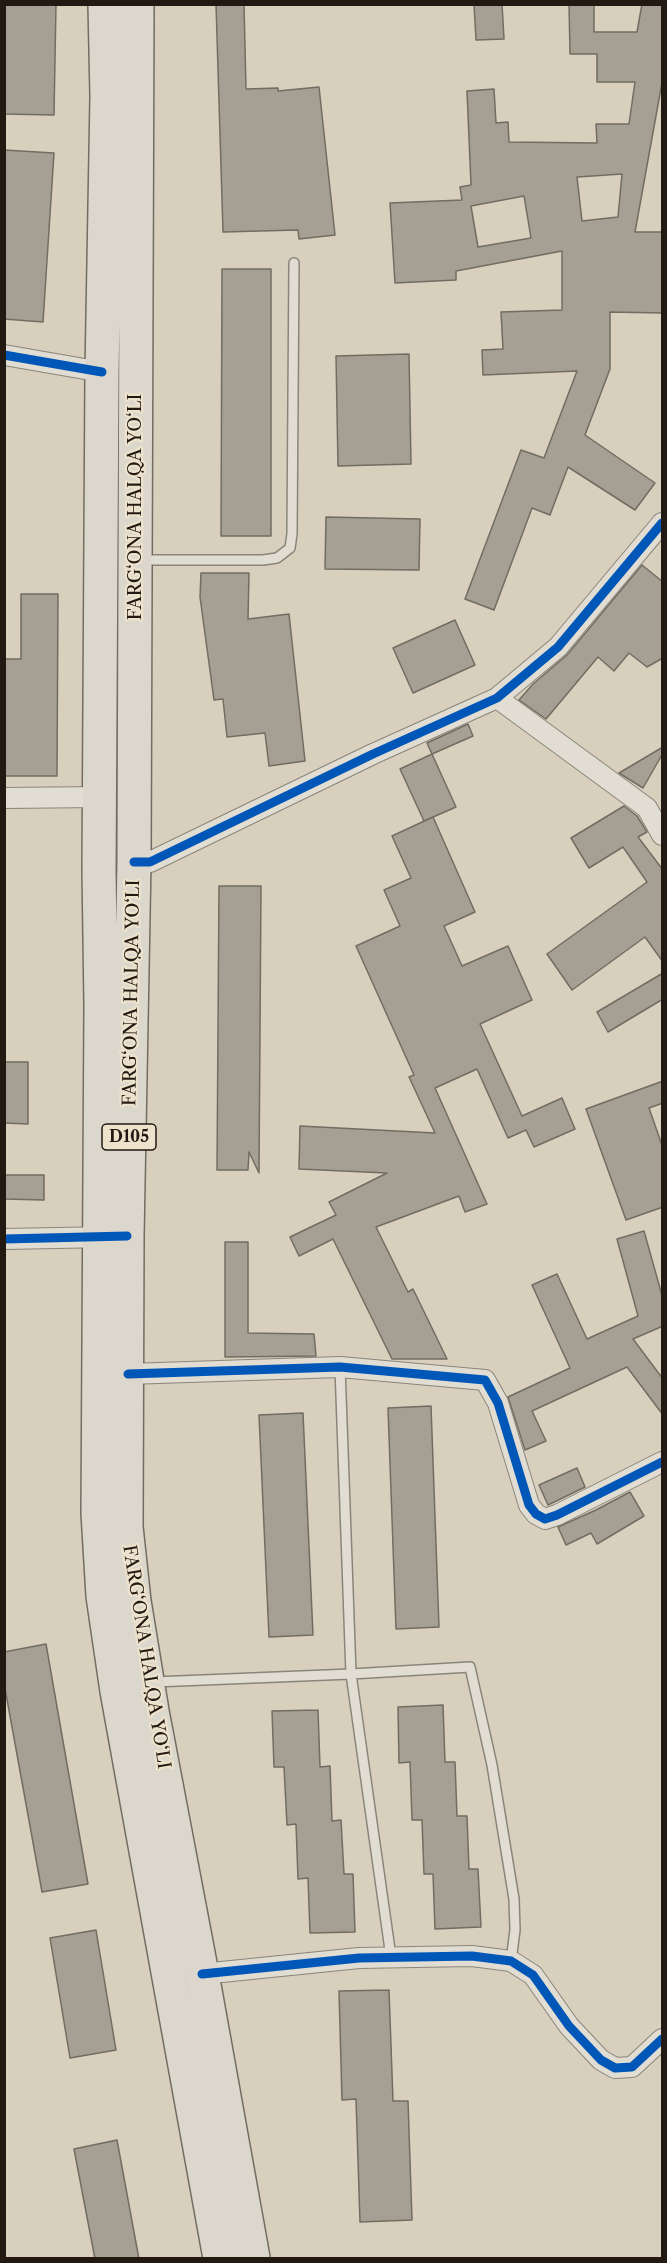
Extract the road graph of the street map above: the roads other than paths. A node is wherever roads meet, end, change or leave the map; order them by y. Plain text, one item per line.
1 (105, 4) edge
2 (137, 4) edge
3 (294, 263) dead end
4 (4, 355) edge
5 (102, 372) junction
6 (663, 523) edge
7 (135, 560) junction
8 (497, 698) junction
9 (100, 797) junction
10 (4, 798) edge
11 (663, 835) edge
12 (134, 862) junction
13 (113, 1237) junction
14 (4, 1239) edge
15 (340, 1367) junction
16 (128, 1374) junction
17 (663, 1462) edge
18 (351, 1674) junction
19 (147, 1682) junction
20 (391, 1957) junction
21 (511, 1961) junction
22 (202, 1974) junction
23 (663, 2038) edge
24 (220, 2259) edge
25 (253, 2259) edge

1 - 5 highway, FARG‘ONA HALQA YO‘LI / D105
2 - 7 highway, FARG‘ONA HALQA YO‘LI / D105
3 - 7 lane
4 - 5 street
5 - 9 highway, FARG‘ONA HALQA YO‘LI / D105
6 - 8 street
7 - 12 highway, FARG‘ONA HALQA YO‘LI / D105
8 - 11 street
8 - 12 street
9 - 10 street
9 - 13 highway, FARG‘ONA HALQA YO‘LI / D105
12 - 13 highway, FARG‘ONA HALQA YO‘LI / D105
13 - 14 street
13 - 16 highway, FARG‘ONA HALQA YO‘LI / D105
13 - 24 highway, FARG‘ONA HALQA YO‘LI / D105
15 - 16 street
15 - 17 street
15 - 18 lane
16 - 19 highway, FARG‘ONA HALQA YO‘LI / D105
18 - 19 lane
18 - 20 lane
18 - 21 lane
19 - 22 highway, FARG‘ONA HALQA YO‘LI / D105
20 - 21 street
20 - 22 street
21 - 23 street
22 - 25 highway, FARG‘ONA HALQA YO‘LI / D105

